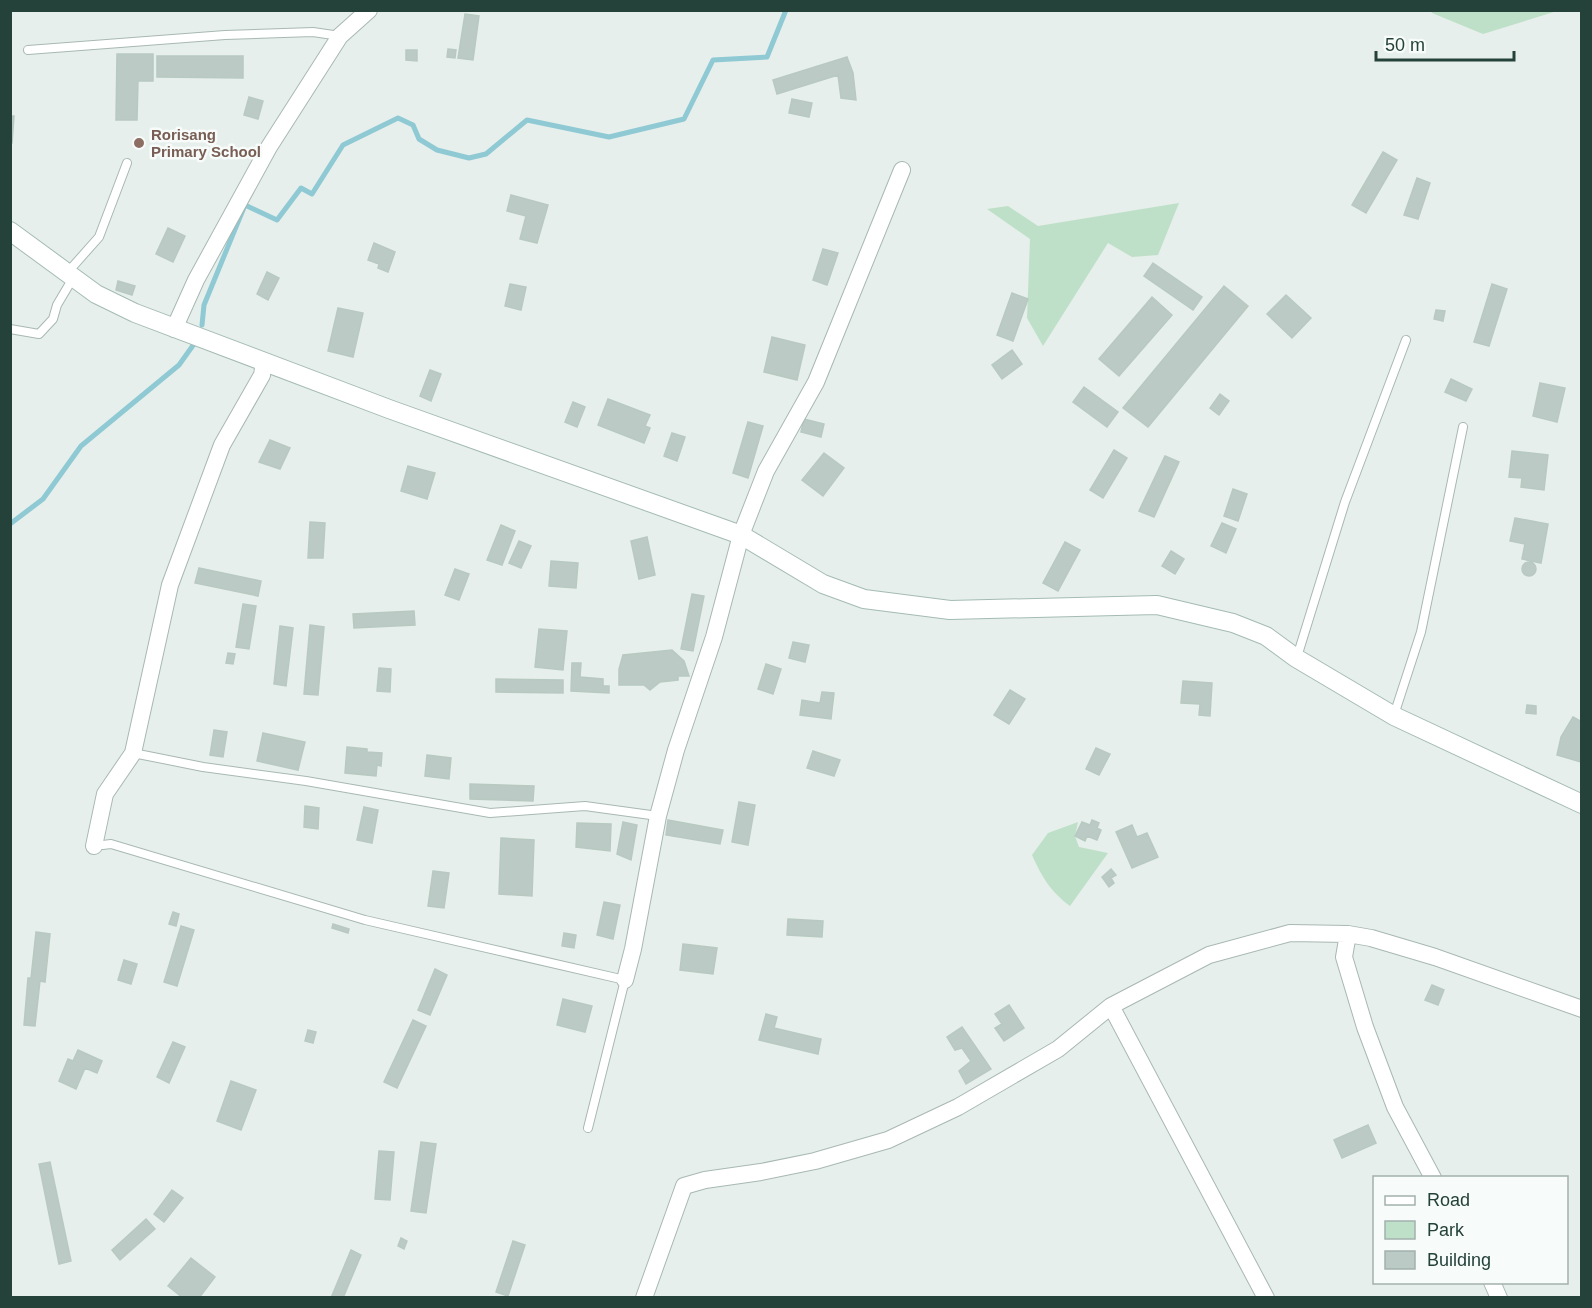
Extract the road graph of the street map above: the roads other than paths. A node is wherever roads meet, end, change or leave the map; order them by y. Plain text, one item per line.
1 (369, 10) edge
2 (340, 36) junction
3 (28, 50) dead end
4 (126, 162) dead end
5 (902, 170) dead end
6 (10, 231) edge
7 (71, 275) junction
8 (10, 329) edge
9 (174, 329) junction
10 (1406, 340) dead end
11 (264, 362) junction
12 (1464, 428) dead end
13 (741, 535) junction
14 (1296, 658) junction
15 (1394, 716) junction
16 (133, 753) junction
17 (1581, 804) edge
18 (658, 816) junction
19 (94, 846) joint
20 (1348, 934) junction
21 (625, 980) junction
22 (1111, 1006) junction
23 (1581, 1009) edge
24 (588, 1128) dead end
25 (1432, 1176) edge
26 (1493, 1284) edge
27 (644, 1298) edge
28 (1266, 1298) edge
29 (1499, 1298) edge

1 - 2 street
2 - 3 lane
2 - 9 street
4 - 7 lane
5 - 13 street
6 - 7 street
7 - 8 lane
7 - 9 street
9 - 11 street
10 - 14 lane
11 - 13 street
11 - 16 street
12 - 15 lane
13 - 14 street
13 - 18 street
14 - 15 street
15 - 17 street
16 - 18 lane
16 - 19 street
18 - 21 street
19 - 21 lane
20 - 22 street
20 - 23 street
20 - 25 street
21 - 24 lane
22 - 27 street
22 - 28 street
26 - 29 street

